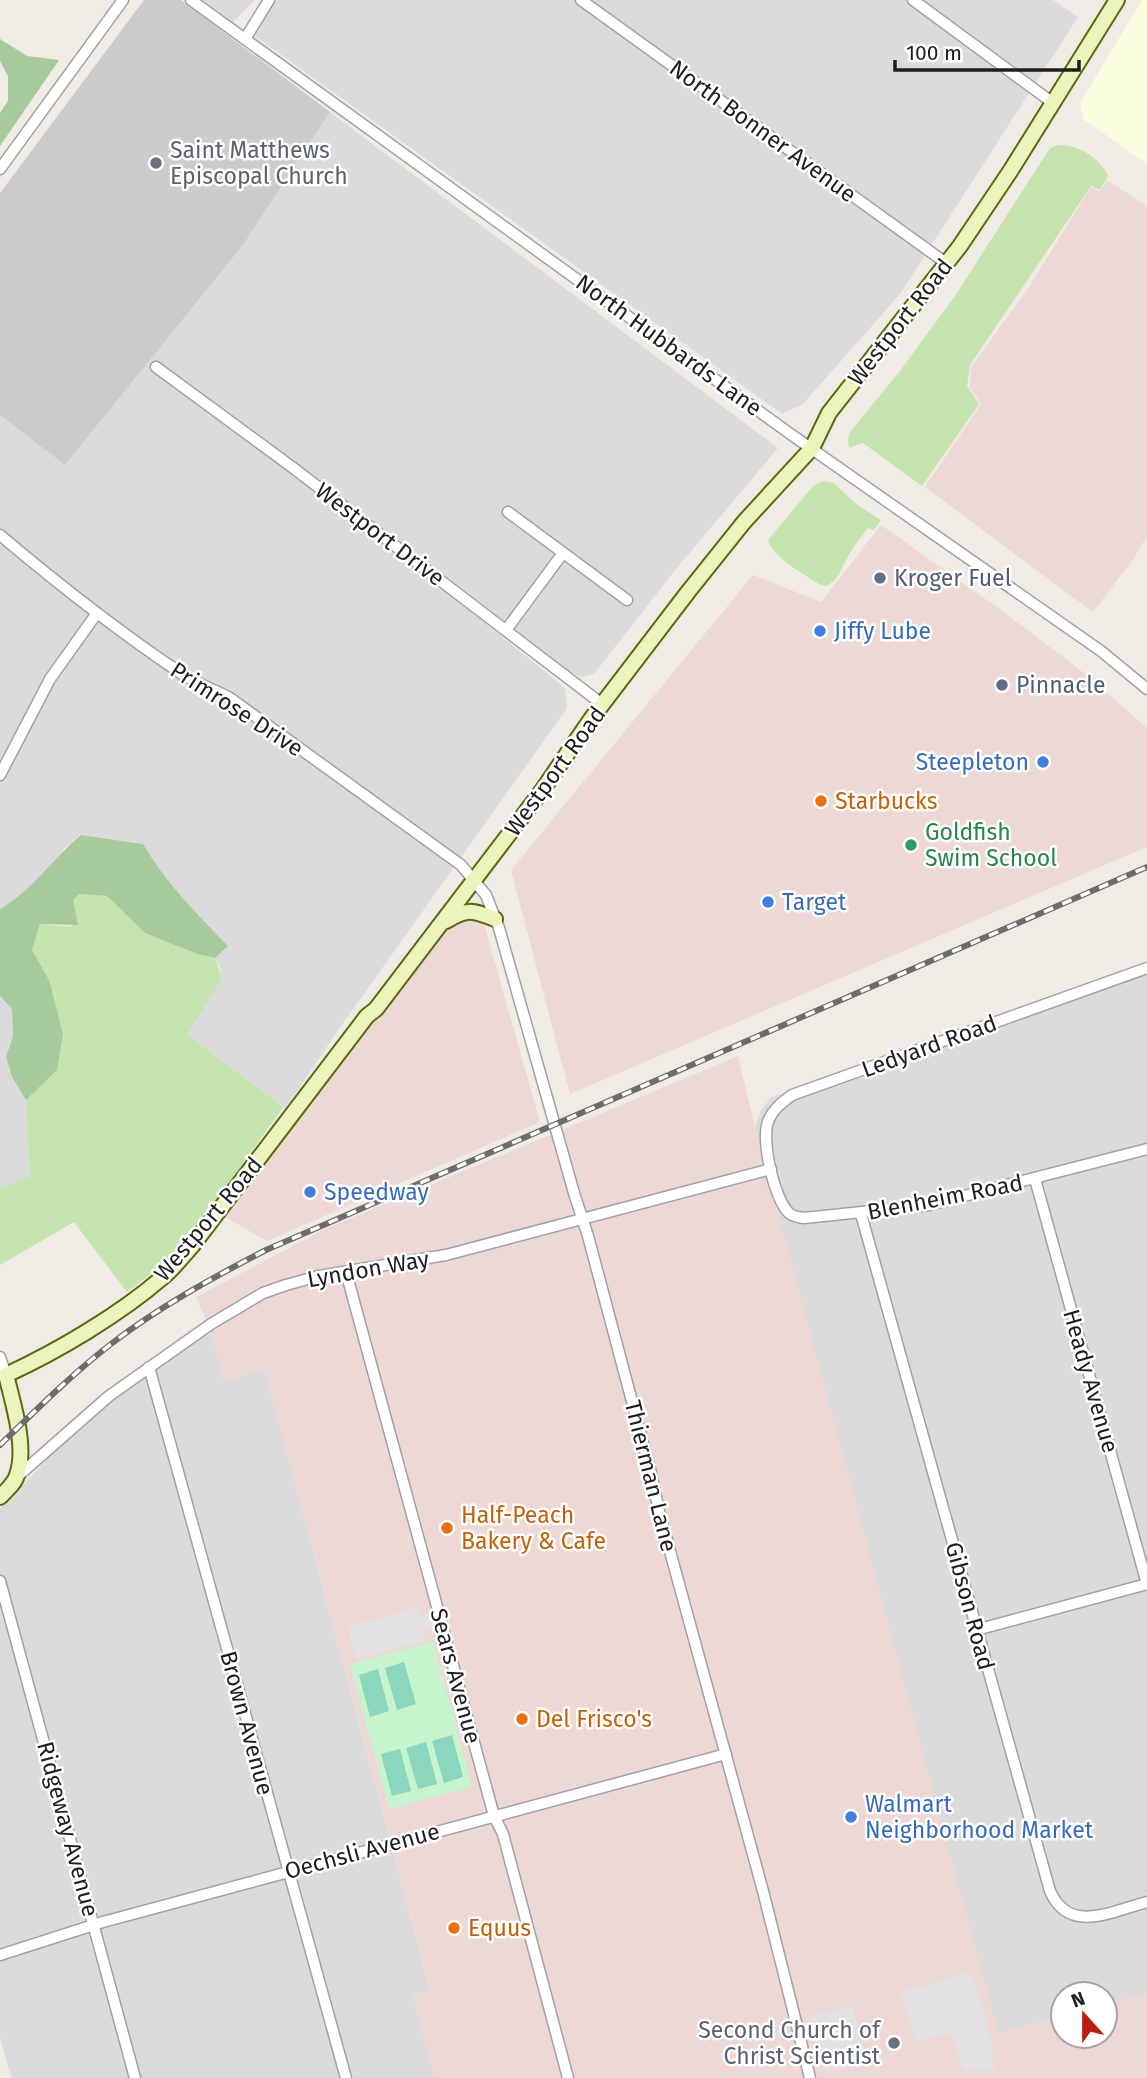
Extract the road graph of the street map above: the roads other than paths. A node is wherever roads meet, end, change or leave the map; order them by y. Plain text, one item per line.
1 (124, 0) edge
2 (191, 0) edge
3 (269, 0) edge
4 (581, 0) edge
5 (913, 0) edge
6 (1117, 0) edge
7 (245, 38) junction
8 (1053, 103) junction
9 (0, 169) edge
10 (946, 263) junction
11 (156, 367) dead end
12 (812, 448) junction
13 (508, 512) dead end
14 (0, 535) edge
15 (563, 553) junction
16 (626, 600) dead end
17 (97, 613) junction
18 (506, 630) junction
19 (1147, 689) edge
20 (603, 704) junction
21 (0, 775) edge
22 (474, 880) junction
23 (495, 919) junction
24 (442, 923) junction
25 (1147, 968) edge
26 (1147, 1149) edge
27 (771, 1169) junction
28 (1035, 1179) junction
29 (861, 1214) junction
30 (582, 1219) junction
31 (346, 1272) junction
32 (0, 1357) edge
33 (149, 1367) junction
34 (6, 1375) junction
35 (17, 1476) junction
36 (0, 1497) edge
37 (0, 1581) edge
38 (1147, 1584) edge
39 (976, 1630) junction
40 (726, 1754) junction
41 (494, 1816) junction
42 (287, 1872) junction
43 (1147, 1902) edge
44 (94, 1925) junction
45 (0, 1955) edge
46 (135, 2078) edge
47 (346, 2078) edge
48 (568, 2078) edge
49 (810, 2078) edge

1 - 9 street
2 - 7 street, North Hubbards Lane
3 - 7 street
4 - 10 street, North Bonner Avenue
5 - 8 street
6 - 8 main road, Westport Road
7 - 12 street, North Hubbards Lane
8 - 10 main road, Westport Road
10 - 12 main road, Westport Road
11 - 18 street, Westport Drive
12 - 19 street, North Hubbards Lane
12 - 20 main road, Westport Road
13 - 15 street
14 - 17 street, Primrose Drive
15 - 16 street
15 - 18 street
17 - 21 street
17 - 22 street, Primrose Drive
18 - 20 street, Westport Drive
20 - 22 main road, Westport Road
22 - 23 street, Thierman Lane
22 - 24 main road, Westport Road
23 - 24 main road
23 - 30 street, Thierman Lane
24 - 34 main road, Westport Road
25 - 27 street, Ledyard Road
26 - 28 street, Blenheim Road
27 - 29 street, Blenheim Road
27 - 30 street, Lyndon Way
28 - 29 street, Blenheim Road
28 - 38 street, Heady Avenue
29 - 39 street, Gibson Road
30 - 31 street, Lyndon Way
30 - 40 street, Thierman Lane
31 - 33 street, Lyndon Way
31 - 41 street, Sears Avenue
32 - 34 street
33 - 35 street, Lyndon Way
33 - 42 street, Brown Avenue
34 - 35 main road
35 - 36 main road
37 - 44 street, Ridgeway Avenue
38 - 39 street
39 - 43 street, Gibson Road
40 - 41 street, Oechsli Avenue
40 - 49 street, Thierman Lane
41 - 42 street, Oechsli Avenue
41 - 48 street, Sears Avenue
42 - 44 street, Oechsli Avenue
42 - 47 street, Brown Avenue
44 - 45 street, Oechsli Avenue
44 - 46 street, Ridgeway Avenue

